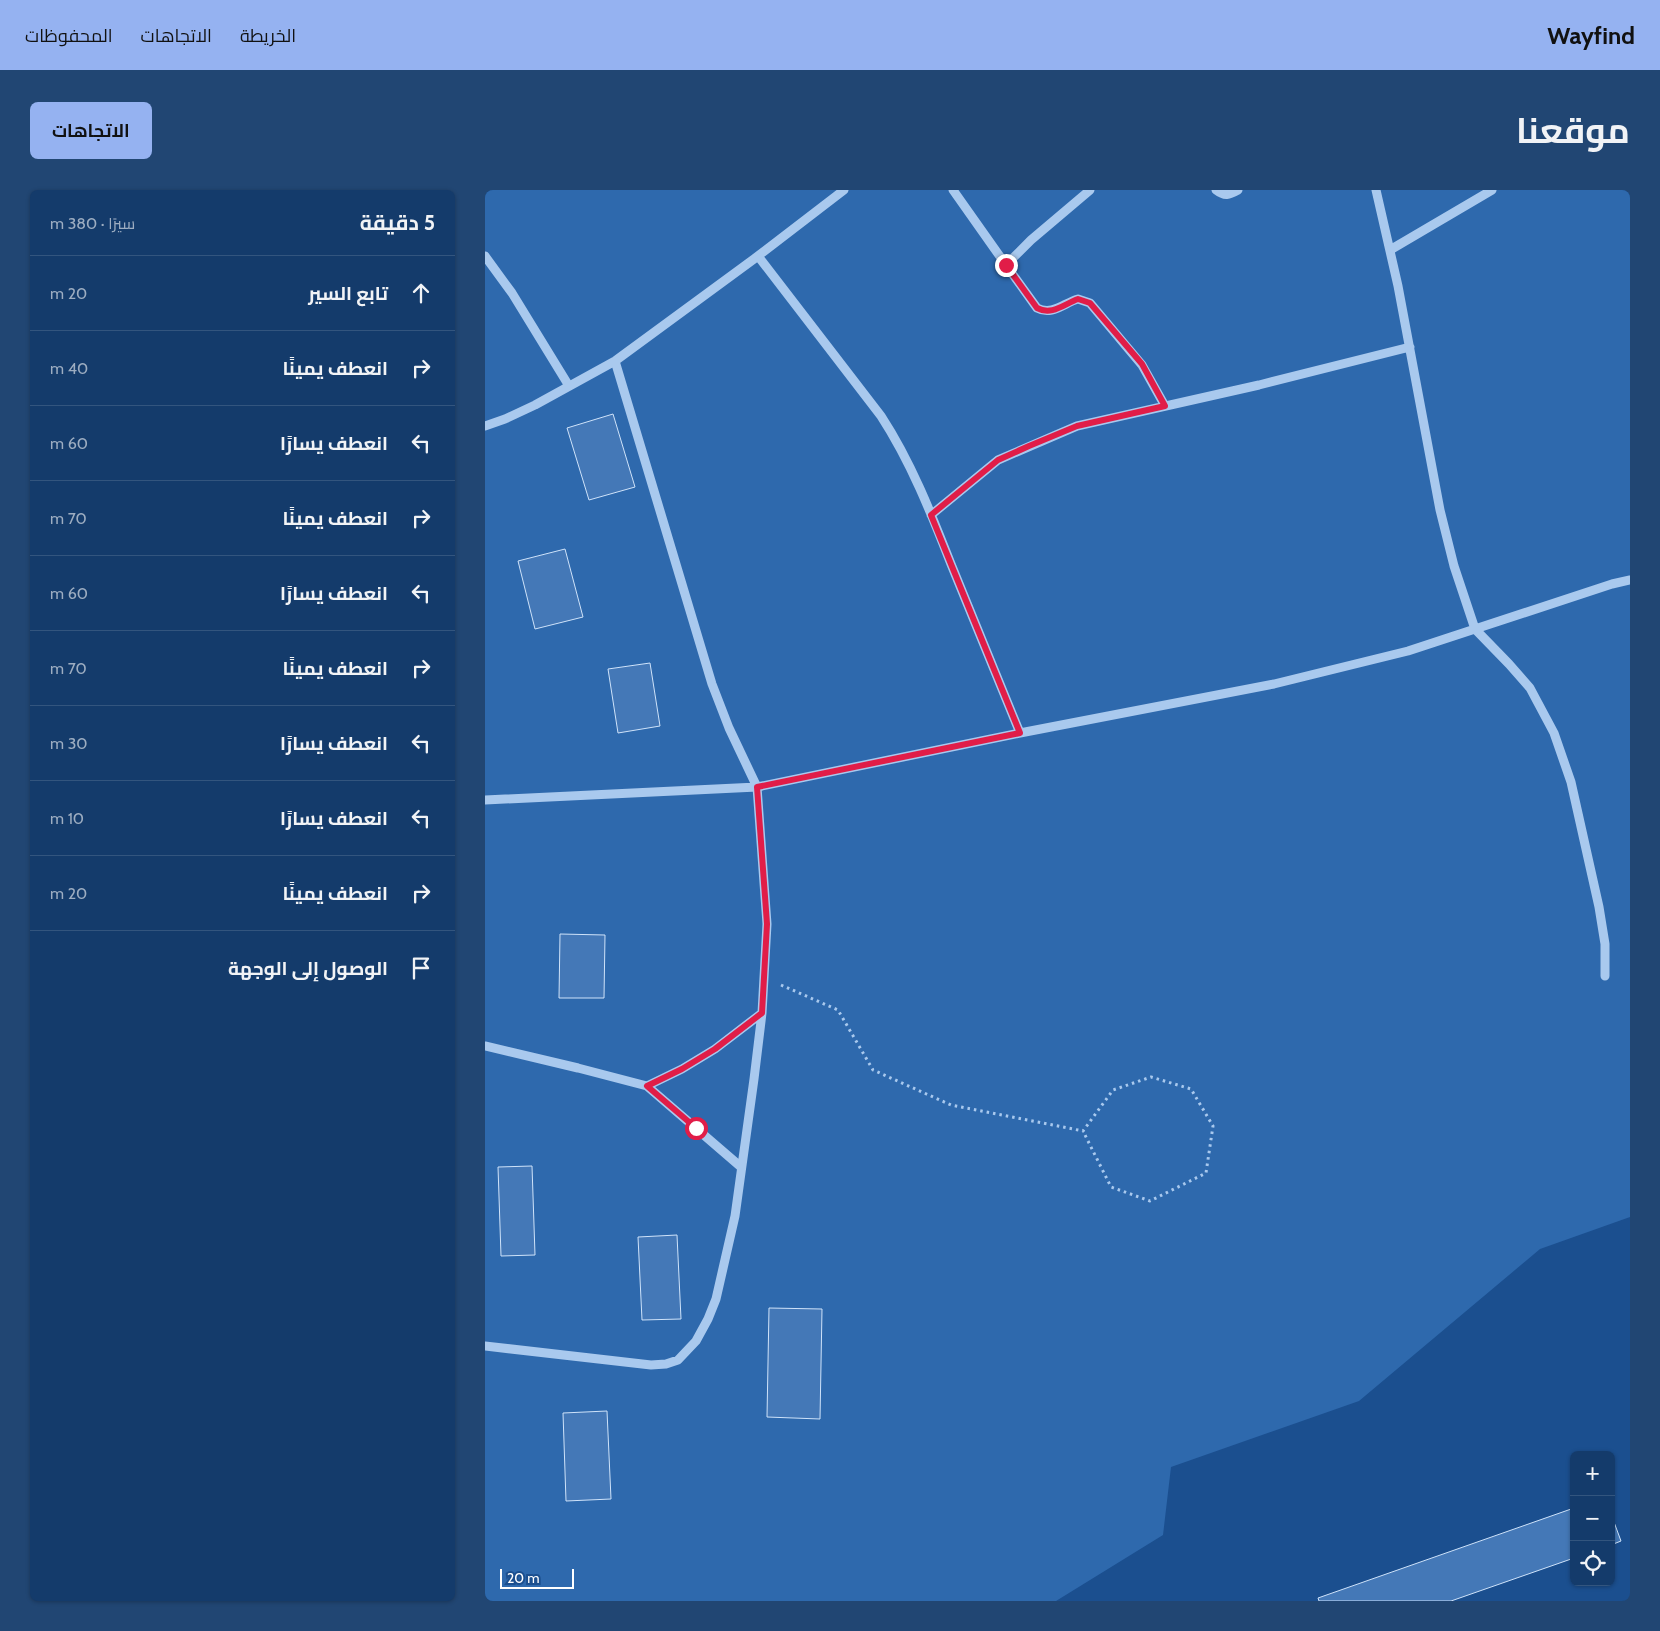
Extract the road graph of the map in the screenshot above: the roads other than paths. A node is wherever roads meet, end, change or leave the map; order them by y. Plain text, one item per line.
1 (844, 190) edge
2 (953, 190) edge
3 (1091, 190) edge
4 (1216, 190) edge
5 (1238, 190) edge
6 (1376, 190) edge
7 (1492, 190) edge
8 (1390, 250) junction
9 (485, 256) edge
10 (758, 256) junction
11 (1006, 265) junction
12 (1410, 347) junction
13 (615, 360) junction
14 (569, 386) junction
15 (1165, 406) junction
16 (485, 426) edge
17 (931, 515) junction
18 (1630, 580) edge
19 (1475, 629) junction
20 (1020, 733) junction
21 (757, 787) junction
22 (485, 800) edge
23 (1605, 976) dead end
24 (762, 1013) junction
25 (485, 1046) edge
26 (647, 1086) junction
27 (741, 1167) junction
28 (485, 1346) edge

1 - 10 street
2 - 11 street
3 - 11 street
4 - 5 street
6 - 8 street
7 - 8 street
8 - 12 street
9 - 14 street
10 - 13 street
10 - 17 street
11 - 15 street
12 - 15 street
12 - 19 street
13 - 14 street
13 - 21 street
14 - 16 street
15 - 17 street
17 - 20 street
18 - 19 street
19 - 20 street
19 - 23 street
20 - 21 street
21 - 22 street
21 - 24 street
24 - 26 street
24 - 27 street
25 - 26 street
26 - 27 street
27 - 28 street

